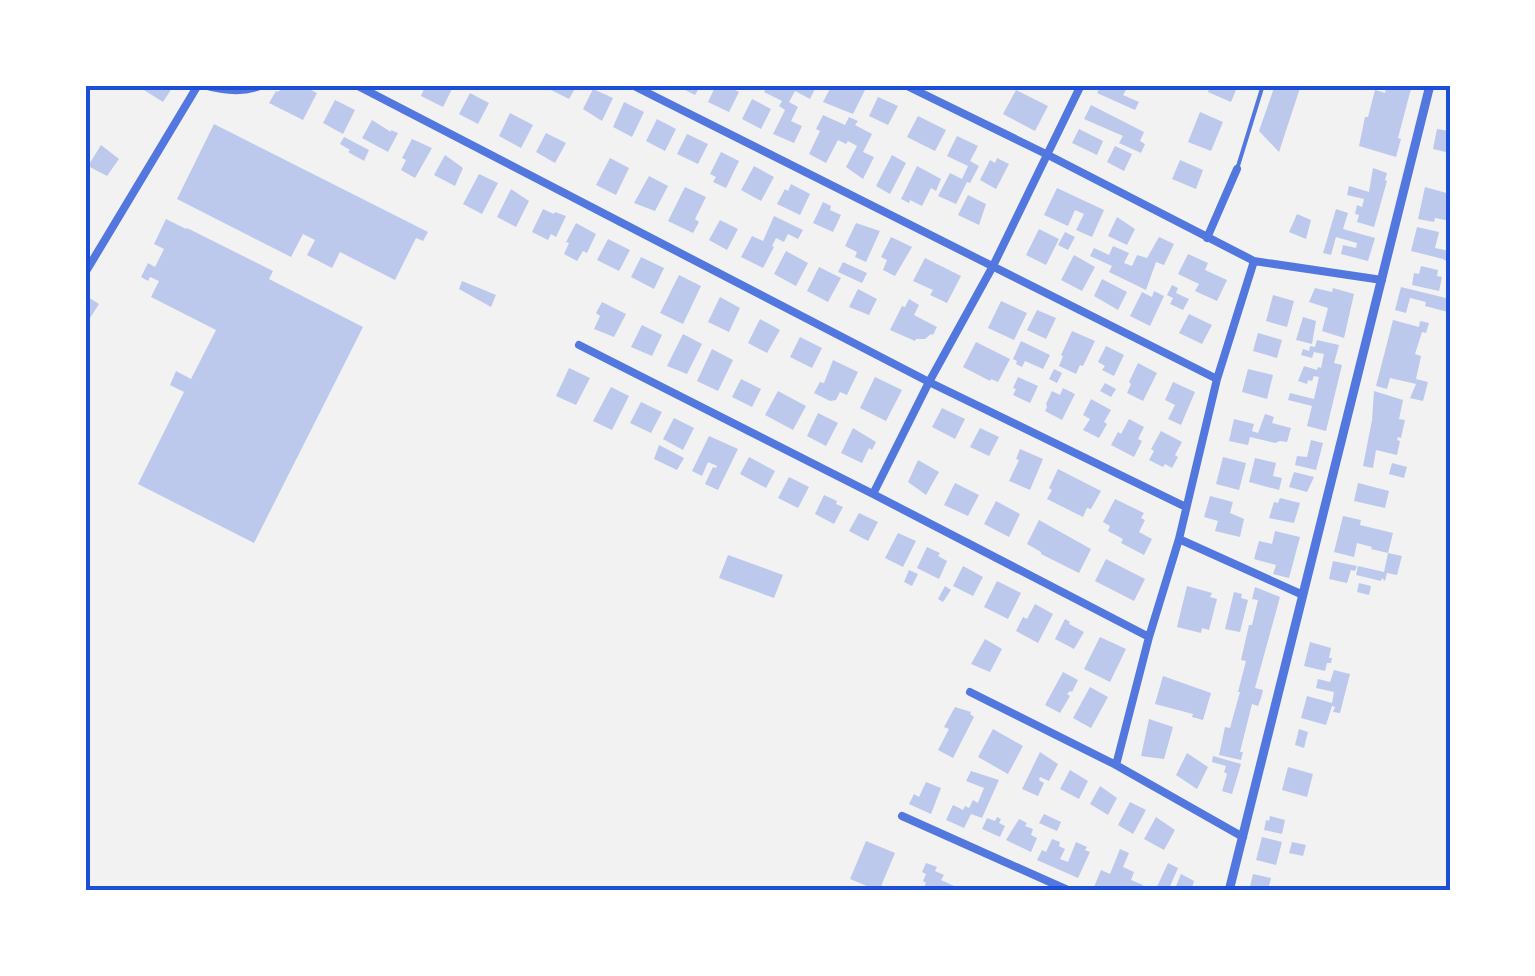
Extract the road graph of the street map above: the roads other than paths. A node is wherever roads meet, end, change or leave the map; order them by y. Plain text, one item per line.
1 (201, 85) edge
2 (262, 85) edge
3 (356, 85) edge
4 (632, 85) edge
5 (905, 85) edge
6 (1081, 85) edge
7 (1263, 85) edge
8 (1430, 85) edge
9 (1048, 155) junction
10 (1238, 169) joint
11 (1208, 238) junction
12 (1254, 261) junction
13 (993, 266) junction
14 (85, 273) edge
15 (1382, 280) junction
16 (580, 345) dead end
17 (1217, 380) junction
18 (929, 382) junction
19 (873, 494) junction
20 (1186, 507) junction
21 (1179, 539) junction
22 (1303, 595) junction
23 (1148, 637) junction
24 (970, 692) dead end
25 (1116, 765) junction
26 (902, 816) dead end
27 (1242, 837) junction
28 (1070, 891) edge
29 (1229, 891) edge

1 - 2 street
1 - 14 street
3 - 18 street
4 - 13 street
5 - 9 street
6 - 9 street
7 - 10 lane
8 - 15 street
9 - 11 street
9 - 13 street
10 - 11 street
11 - 12 street
12 - 15 street
12 - 17 street
13 - 17 street
13 - 18 street
15 - 22 street
16 - 19 street
17 - 20 street
18 - 19 street
18 - 20 street
19 - 23 street
20 - 21 street
21 - 22 street
21 - 23 street
22 - 27 street
23 - 25 street
24 - 25 street
25 - 27 street
26 - 28 street
27 - 29 street

